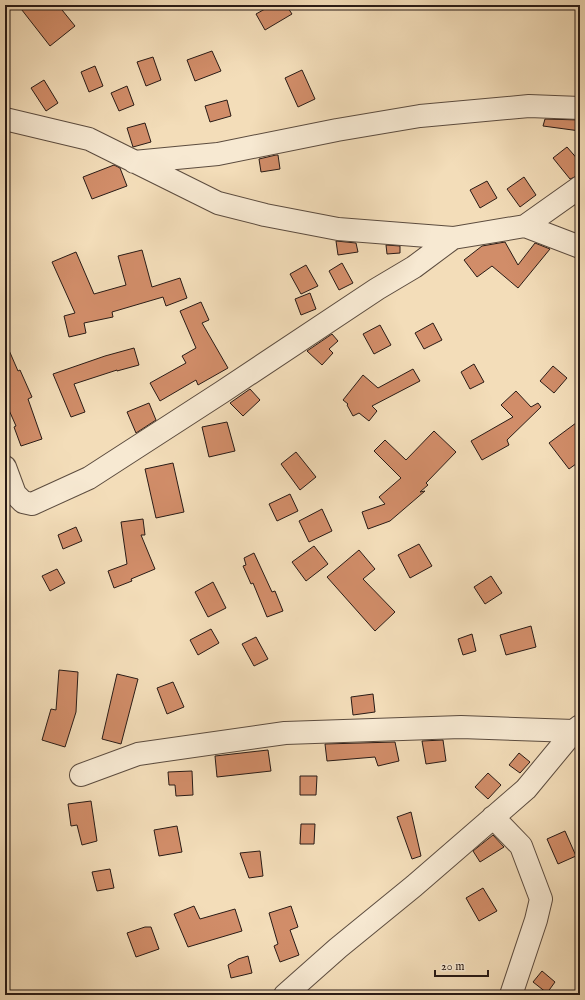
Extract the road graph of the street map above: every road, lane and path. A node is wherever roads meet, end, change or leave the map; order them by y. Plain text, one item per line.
1 (580, 108) edge
2 (5, 119) edge
3 (133, 162) junction
4 (580, 187) edge
5 (525, 226) junction
6 (453, 238) junction
7 (580, 247) edge
8 (5, 467) edge
9 (577, 729) edge
10 (81, 775) dead end
11 (493, 817) junction
12 (284, 995) edge
13 (511, 995) edge

1 - 3 street
2 - 3 street
3 - 6 street
4 - 5 street
5 - 6 street
5 - 7 street
6 - 8 street
9 - 10 street
9 - 11 street
11 - 12 street
11 - 13 street

